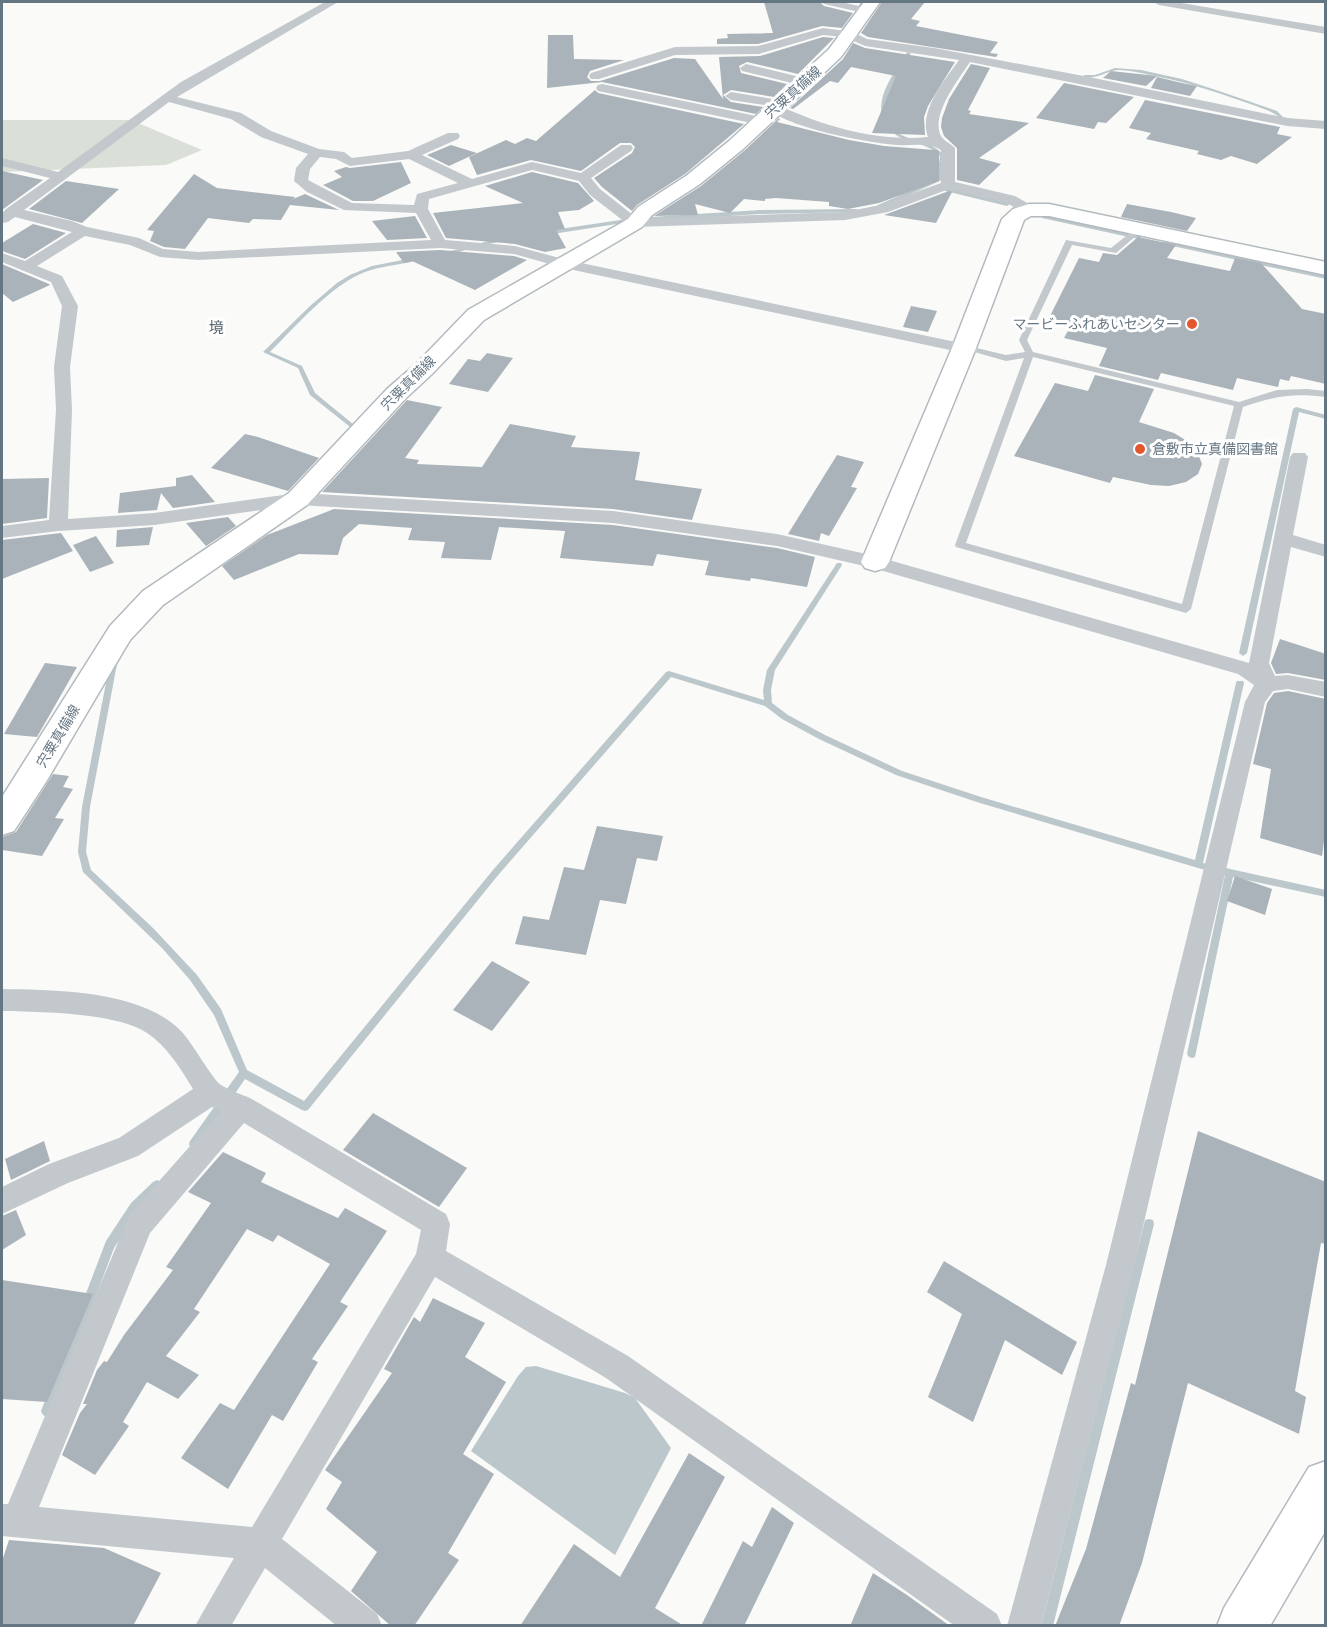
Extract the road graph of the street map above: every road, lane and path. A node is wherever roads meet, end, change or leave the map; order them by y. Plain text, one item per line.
1 (332, 2) edge
2 (828, 2) edge
3 (1159, 2) edge
4 (868, 6) edge
5 (1326, 31) edge
6 (849, 35) junction
7 (967, 58) junction
8 (746, 68) dead end
9 (595, 76) dead end
10 (804, 82) junction
11 (602, 88) dead end
12 (731, 96) dead end
13 (167, 98) junction
14 (772, 111) junction
15 (1326, 125) edge
16 (453, 136) dead end
17 (936, 140) junction
18 (626, 148) dead end
19 (317, 153) junction
20 (411, 155) junction
21 (2, 162) edge
22 (57, 176) junction
23 (584, 178) junction
24 (468, 182) junction
25 (948, 185) junction
26 (420, 209) junction
27 (1029, 210) junction
28 (6, 216) edge
29 (635, 223) junction
30 (82, 231) junction
31 (1134, 234) junction
32 (440, 244) junction
33 (2, 257) edge
34 (564, 264) junction
35 (27, 266) junction
36 (1326, 269) edge
37 (964, 348) junction
38 (1030, 354) junction
39 (1326, 394) edge
40 (1239, 405) junction
41 (1299, 457) dead end
42 (298, 499) junction
43 (58, 525) junction
44 (2, 532) edge
45 (1284, 539) junction
46 (1326, 551) edge
47 (875, 562) junction
48 (1268, 684) junction
49 (1326, 690) edge
50 (2, 822) edge
51 (2, 1000) edge
52 (210, 1094) junction
53 (241, 1107) junction
54 (2, 1201) edge
55 (430, 1258) junction
56 (1326, 1484) edge
57 (9, 1521) edge
58 (261, 1544) junction
59 (212, 1626) edge
60 (365, 1626) edge
61 (985, 1626) edge
62 (1024, 1626) edge
63 (1242, 1626) edge

1 - 13 street
2 - 4 street
3 - 5 street
4 - 6 main road, 宍粟真備線
6 - 7 street
6 - 9 street
6 - 10 main road, 宍粟真備線
7 - 15 street
7 - 17 street
8 - 10 street
10 - 14 main road, 宍粟真備線
11 - 14 street
12 - 14 street
13 - 19 street
13 - 22 street
14 - 17 street
14 - 29 main road, 宍粟真備線
16 - 20 street
17 - 25 street
18 - 23 street
19 - 20 street
19 - 26 street
20 - 24 street
21 - 22 street
22 - 28 street
23 - 24 street
23 - 29 street
24 - 26 street
25 - 27 street
25 - 29 street
26 - 32 street
27 - 31 main road
27 - 37 main road
28 - 30 street
29 - 34 main road, 宍粟真備線
30 - 32 street
30 - 35 street
31 - 36 main road
31 - 38 lane
32 - 34 street
33 - 35 street
34 - 37 street
34 - 42 main road, 宍粟真備線
35 - 43 street
37 - 38 lane
37 - 47 main road
38 - 40 lane
38 - 40 lane
39 - 40 lane
41 - 45 street
42 - 43 street
42 - 47 street
42 - 50 main road, 宍粟真備線
43 - 44 street
45 - 46 street
45 - 48 street
47 - 48 street
48 - 49 street
48 - 62 street
51 - 52 street
52 - 53 street
52 - 54 street
53 - 55 street
53 - 57 street
55 - 58 street
55 - 61 street
56 - 63 main road
57 - 58 street
58 - 59 street
58 - 60 street

